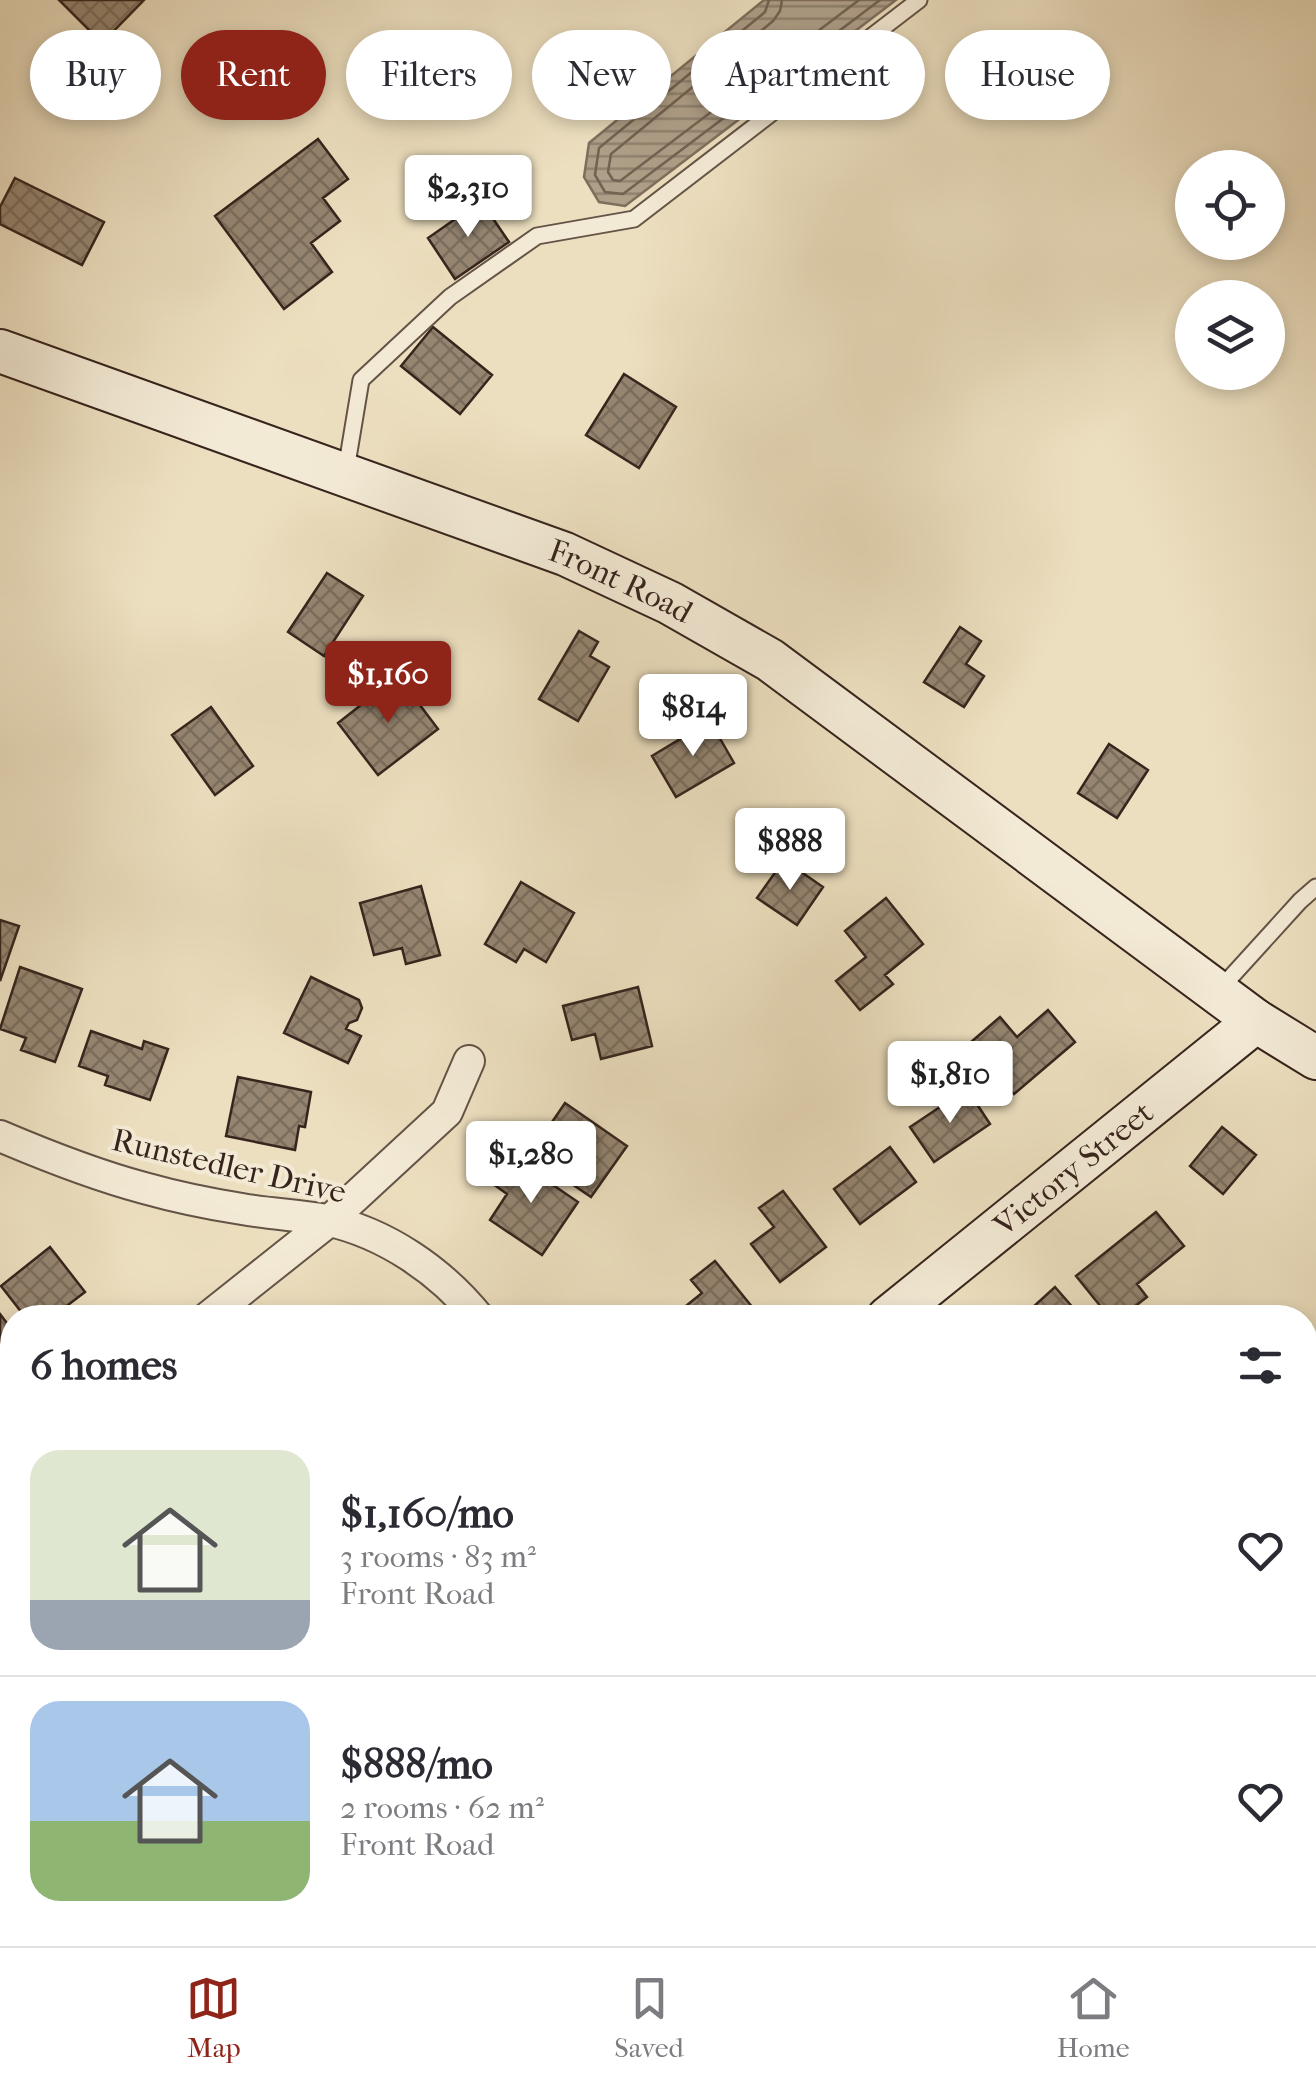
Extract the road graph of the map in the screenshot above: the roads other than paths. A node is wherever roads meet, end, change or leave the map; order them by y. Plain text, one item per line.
1 (919, 0) edge
2 (0, 351) edge
3 (346, 474) junction
4 (1316, 888) edge
5 (1217, 992) junction
6 (1256, 1021) junction
7 (1316, 1058) edge
8 (470, 1060) dead end
9 (0, 1136) edge
10 (328, 1221) junction
11 (223, 1305) edge
12 (468, 1305) edge
13 (904, 1305) edge

1 - 3 lane
2 - 3 main road, Front Road
3 - 5 main road, Front Road
4 - 5 lane
5 - 6 main road, Front Road
6 - 7 main road, Front Road
6 - 13 main road, Victory Street
8 - 10 street
9 - 10 street, Runstedler Drive
10 - 11 street
10 - 12 street, Runstedler Drive

